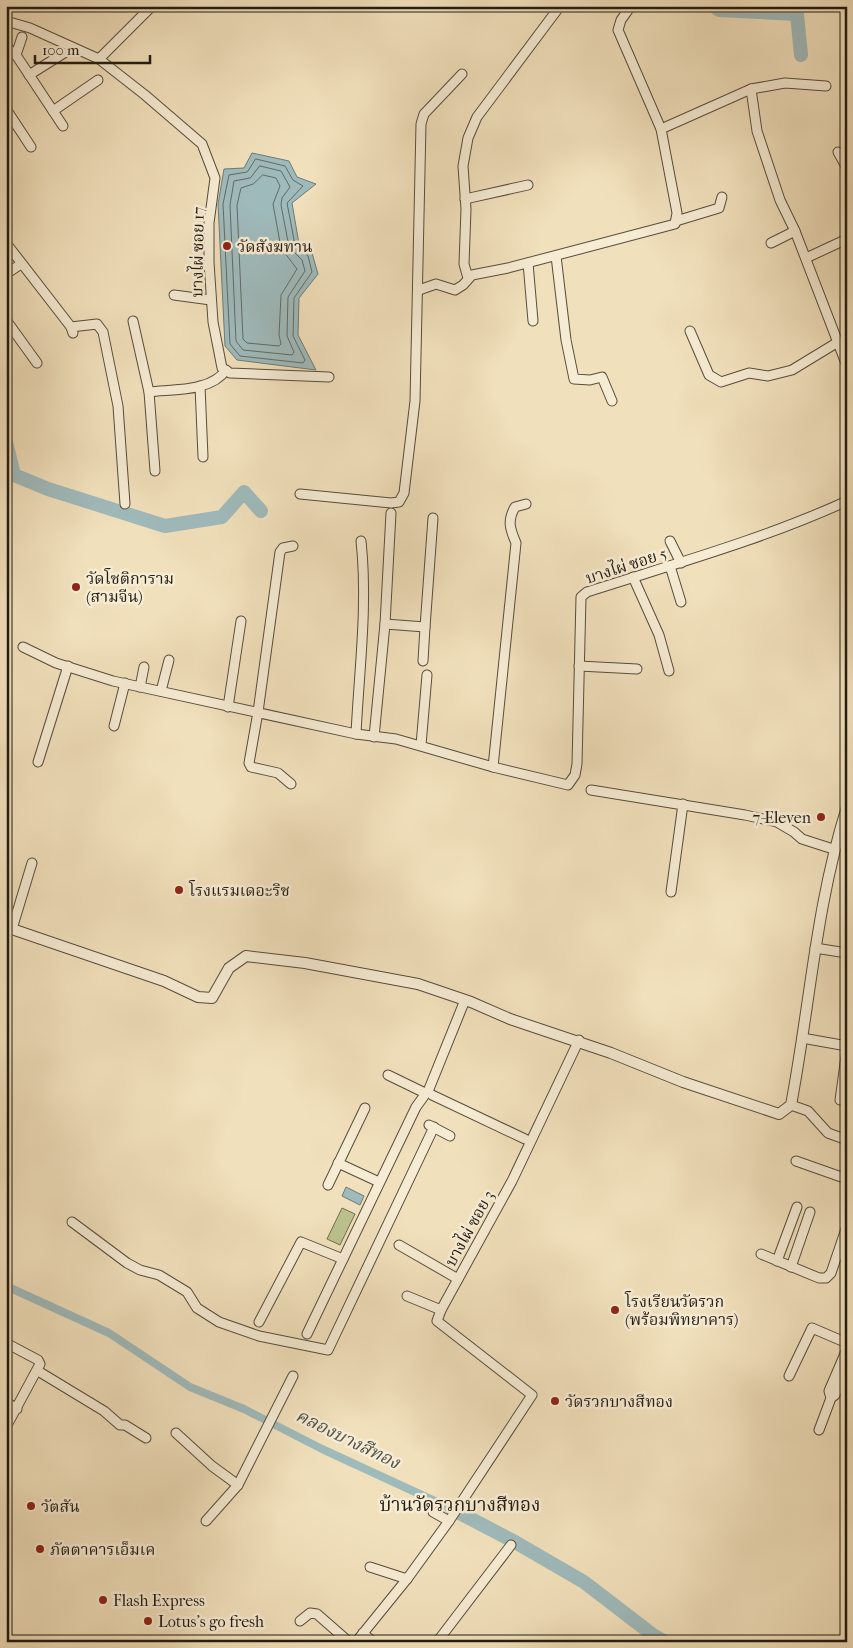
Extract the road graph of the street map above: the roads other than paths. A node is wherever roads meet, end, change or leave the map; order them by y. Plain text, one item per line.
1 (152, 6) edge
2 (560, 6) edge
3 (631, 6) edge
4 (6, 21) edge
5 (22, 38) dead end
6 (6, 47) edge
7 (64, 53) dead end
8 (16, 55) junction
9 (99, 59) junction
10 (462, 74) dead end
11 (29, 75) junction
12 (98, 80) dead end
13 (826, 86) dead end
14 (751, 89) junction
15 (6, 109) edge
16 (53, 110) junction
17 (63, 126) dead end
18 (661, 129) junction
19 (31, 147) dead end
20 (838, 152) dead end
21 (847, 168) edge
22 (528, 186) dead end
23 (722, 197) dead end
24 (465, 199) junction
25 (676, 221) junction
26 (795, 231) junction
27 (847, 239) edge
28 (6, 243) edge
29 (771, 243) dead end
30 (556, 256) junction
31 (806, 258) junction
32 (528, 263) junction
33 (21, 264) junction
34 (6, 274) edge
35 (468, 278) junction
36 (419, 290) junction
37 (174, 295) dead end
38 (211, 300) junction
39 (6, 320) edge
40 (133, 321) dead end
41 (533, 321) dead end
42 (690, 331) dead end
43 (838, 342) junction
44 (37, 362) dead end
45 (847, 366) edge
46 (226, 370) junction
47 (329, 377) dead end
48 (200, 386) junction
49 (149, 392) junction
50 (612, 401) dead end
51 (203, 457) dead end
52 (155, 471) dead end
53 (300, 494) dead end
54 (127, 499) dead end
55 (847, 501) edge
56 (526, 504) dead end
57 (391, 513) dead end
58 (433, 518) dead end
59 (362, 541) dead end
60 (670, 541) dead end
61 (293, 546) dead end
62 (681, 562) junction
63 (670, 566) junction
64 (634, 577) junction
65 (681, 602) dead end
66 (241, 621) dead end
67 (385, 624) junction
68 (425, 628) junction
69 (23, 647) dead end
70 (169, 660) dead end
71 (423, 661) dead end
72 (68, 666) junction
73 (579, 666) junction
74 (144, 667) dead end
75 (637, 668) dead end
76 (669, 671) dead end
77 (427, 674) dead end
78 (125, 683) junction
79 (140, 687) junction
80 (162, 691) junction
81 (228, 707) junction
82 (258, 712) junction
83 (114, 726) dead end
84 (356, 734) junction
85 (374, 737) junction
86 (422, 746) junction
87 (38, 762) dead end
88 (492, 767) junction
89 (292, 784) dead end
90 (590, 790) dead end
91 (683, 804) junction
92 (847, 807) edge
93 (833, 850) junction
94 (32, 863) dead end
95 (671, 892) dead end
96 (9, 928) edge
97 (815, 948) junction
98 (847, 954) edge
99 (465, 1000) junction
100 (802, 1038) junction
101 (579, 1040) junction
102 (847, 1046) edge
103 (847, 1050) edge
104 (388, 1076) dead end
105 (427, 1093) junction
106 (840, 1100) dead end
107 (791, 1105) junction
108 (365, 1108) dead end
109 (450, 1136) dead end
110 (525, 1139) dead end
111 (847, 1140) edge
112 (796, 1161) dead end
113 (338, 1163) junction
114 (847, 1178) edge
115 (379, 1182) junction
116 (328, 1186) dead end
117 (797, 1207) dead end
118 (810, 1212) dead end
119 (72, 1222) dead end
120 (847, 1226) edge
121 (400, 1245) dead end
122 (761, 1254) dead end
123 (343, 1259) junction
124 (777, 1261) junction
125 (791, 1267) junction
126 (458, 1280) junction
127 (407, 1296) dead end
128 (441, 1310) junction
129 (259, 1322) dead end
130 (307, 1334) dead end
131 (6, 1343) edge
132 (847, 1344) edge
133 (847, 1349) edge
134 (847, 1368) edge
135 (38, 1372) junction
136 (293, 1376) dead end
137 (789, 1376) dead end
138 (831, 1398) junction
139 (6, 1402) edge
140 (17, 1409) junction
141 (6, 1427) edge
142 (819, 1430) dead end
143 (176, 1433) dead end
144 (146, 1438) dead end
145 (238, 1485) junction
146 (433, 1512) dead end
147 (450, 1520) junction
148 (206, 1521) dead end
149 (510, 1545) dead end
150 (370, 1567) dead end
151 (407, 1579) junction
152 (300, 1621) dead end
153 (363, 1633) junction
154 (350, 1642) edge
155 (356, 1642) edge
156 (373, 1642) edge
157 (437, 1642) edge

1 - 9 street
2 - 24 street
3 - 18 street
4 - 9 street, บางไผ่ ซอย 17
5 - 8 street
6 - 8 street
7 - 11 street
8 - 11 street
9 - 38 street, บางไผ่ ซอย 17
10 - 36 street
11 - 16 street
12 - 16 street
13 - 14 street
14 - 18 street
14 - 26 street
15 - 19 street
16 - 17 street
18 - 25 street
20 - 21 street
22 - 24 street
23 - 25 street
24 - 35 street
25 - 30 street
26 - 29 street
26 - 31 street
27 - 31 street
28 - 33 street
30 - 32 street
30 - 50 street
31 - 43 street
32 - 35 street
32 - 41 street
33 - 34 street
33 - 54 street
35 - 36 street
36 - 53 street
37 - 38 street
38 - 46 street, บางไผ่ ซอย 17
39 - 44 street
40 - 49 street
42 - 43 street
43 - 45 street
46 - 47 street
46 - 48 street
48 - 49 street
48 - 51 street
49 - 52 street
55 - 62 street, บางไผ่ ซอย 5
56 - 88 street
57 - 67 street
58 - 68 street
59 - 84 street
60 - 62 street
61 - 82 street
62 - 63 street, บางไผ่ ซอย 5
63 - 64 street, บางไผ่ ซอย 5
63 - 65 street
64 - 73 street, บางไผ่ ซอย 5
64 - 76 street
66 - 81 street
67 - 68 street
67 - 85 street
68 - 71 street
69 - 72 street
70 - 80 street
72 - 78 street
72 - 87 street
73 - 75 street
73 - 88 street, บางไผ่ ซอย 5
74 - 79 street
77 - 86 street
78 - 79 street
78 - 83 street
79 - 80 street
80 - 81 street
81 - 82 street
82 - 84 street
82 - 89 street
84 - 85 street
85 - 86 street
86 - 88 street
90 - 91 street
91 - 93 street
91 - 95 street
92 - 93 street
93 - 97 street
94 - 96 street
96 - 99 street
97 - 98 street
97 - 100 street
99 - 101 street
99 - 105 street
100 - 102 street
100 - 107 street
101 - 107 street
101 - 126 street, บางไผ่ ซอย 3
103 - 106 street
104 - 105 street
105 - 110 street
105 - 115 street
107 - 111 street
108 - 113 street
109 - 119 street
112 - 114 street
113 - 115 street
113 - 116 street
115 - 123 street
117 - 124 street
118 - 125 street
120 - 125 street
121 - 126 street
122 - 124 street
123 - 129 street
123 - 130 street
124 - 125 street
126 - 128 street, บางไผ่ ซอย 3
127 - 128 street
128 - 147 street
131 - 135 street
132 - 137 street
133 - 138 street
134 - 138 street
135 - 140 street
135 - 144 street
136 - 145 street
138 - 142 street
139 - 140 street
140 - 141 street
143 - 145 street
145 - 148 street
146 - 147 street
147 - 151 street
149 - 157 street
150 - 151 street
151 - 153 street
152 - 154 street
153 - 155 street
153 - 156 street

